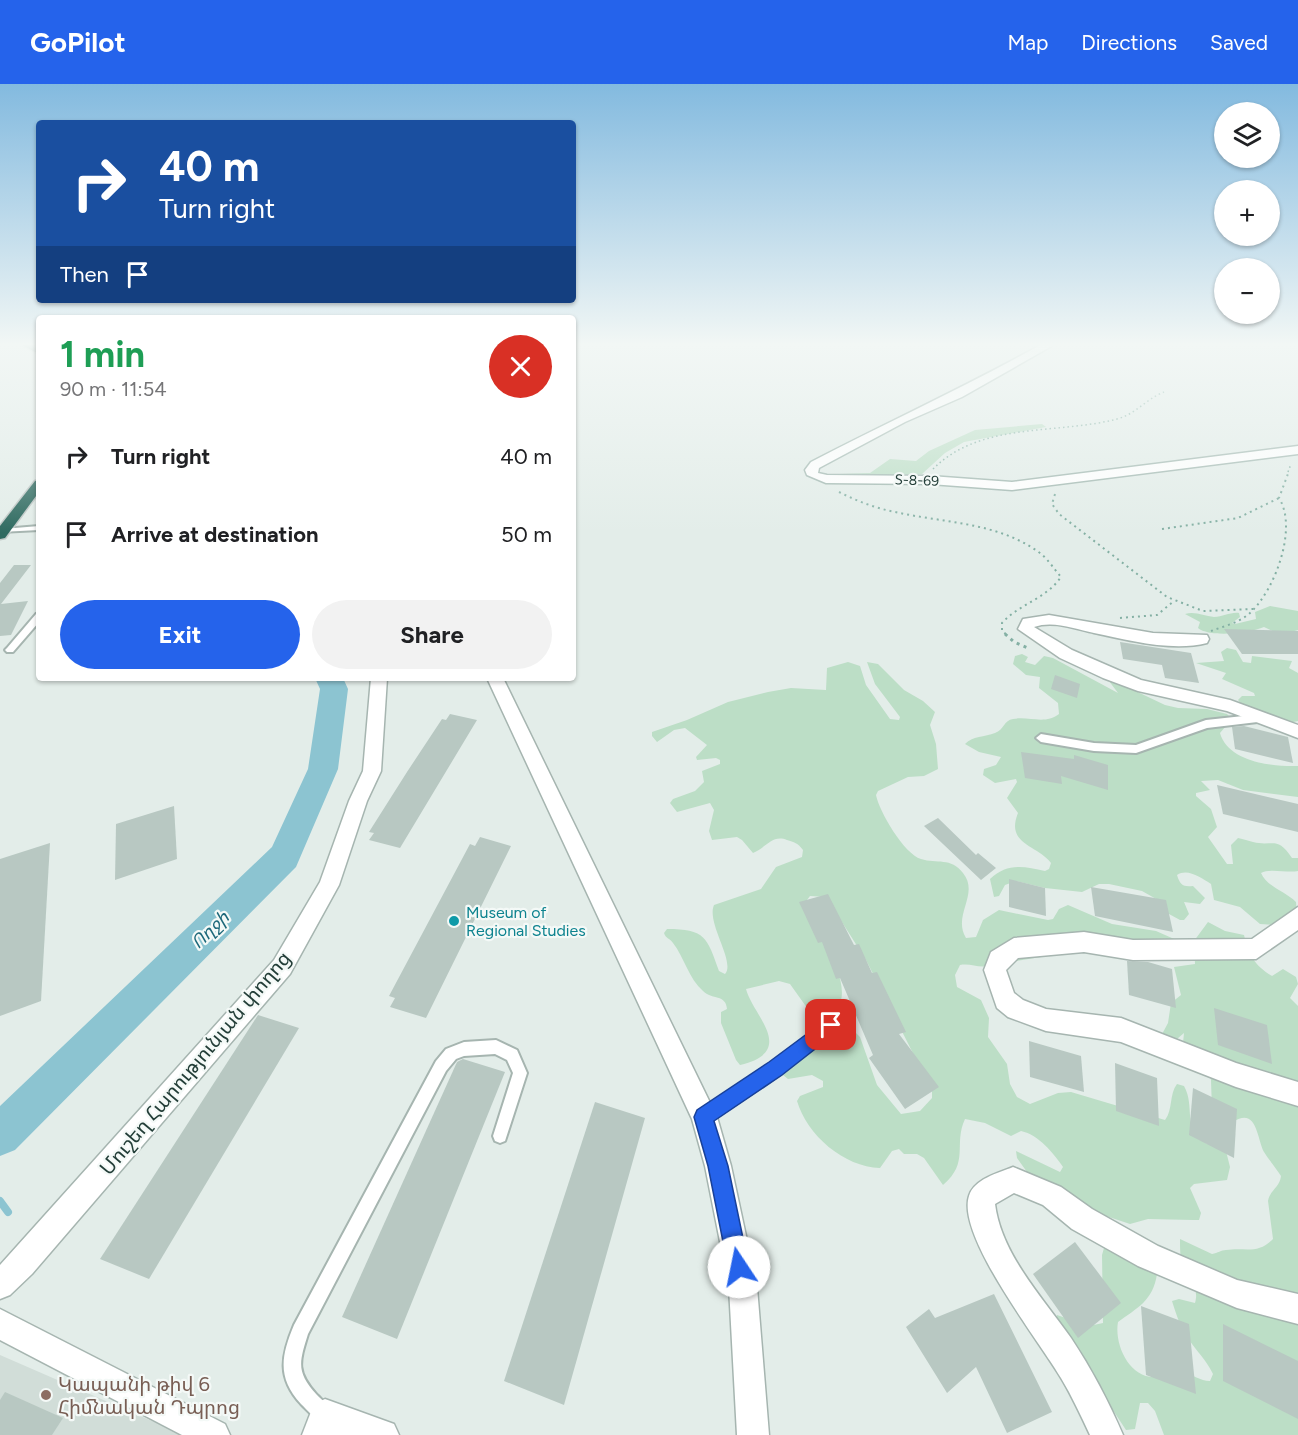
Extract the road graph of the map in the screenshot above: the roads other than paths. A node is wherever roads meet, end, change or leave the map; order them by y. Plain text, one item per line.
1 (935, 406) edge
2 (1292, 451) edge
3 (36, 491) edge
4 (3, 528) edge
5 (36, 528) edge
6 (36, 620) edge
7 (1201, 639) road end
8 (10, 650) dead end
9 (379, 681) edge
10 (496, 681) edge
11 (1265, 718) junction
12 (1298, 732) edge
13 (1041, 738) dead end
14 (1298, 917) edge
15 (831, 1025) dead end
16 (1298, 1094) edge
17 (704, 1117) junction
18 (500, 1136) dead end
19 (0, 1285) edge
20 (1298, 1309) edge
21 (0, 1324) edge
22 (322, 1425) edge
23 (214, 1435) edge
24 (383, 1435) edge
25 (753, 1435) edge
26 (1107, 1435) edge

1 - 2 street, Տ-8-69 / Տ-8-69
3 - 4 highway
4 - 5 lane
6 - 8 lane
7 - 11 street
9 - 19 street, Մուշեղ Հարությունյան փողոց
10 - 17 street
11 - 12 street
11 - 13 lane
14 - 16 street
15 - 17 lane
17 - 25 street
18 - 22 lane
20 - 26 street
21 - 23 street
22 - 24 street

